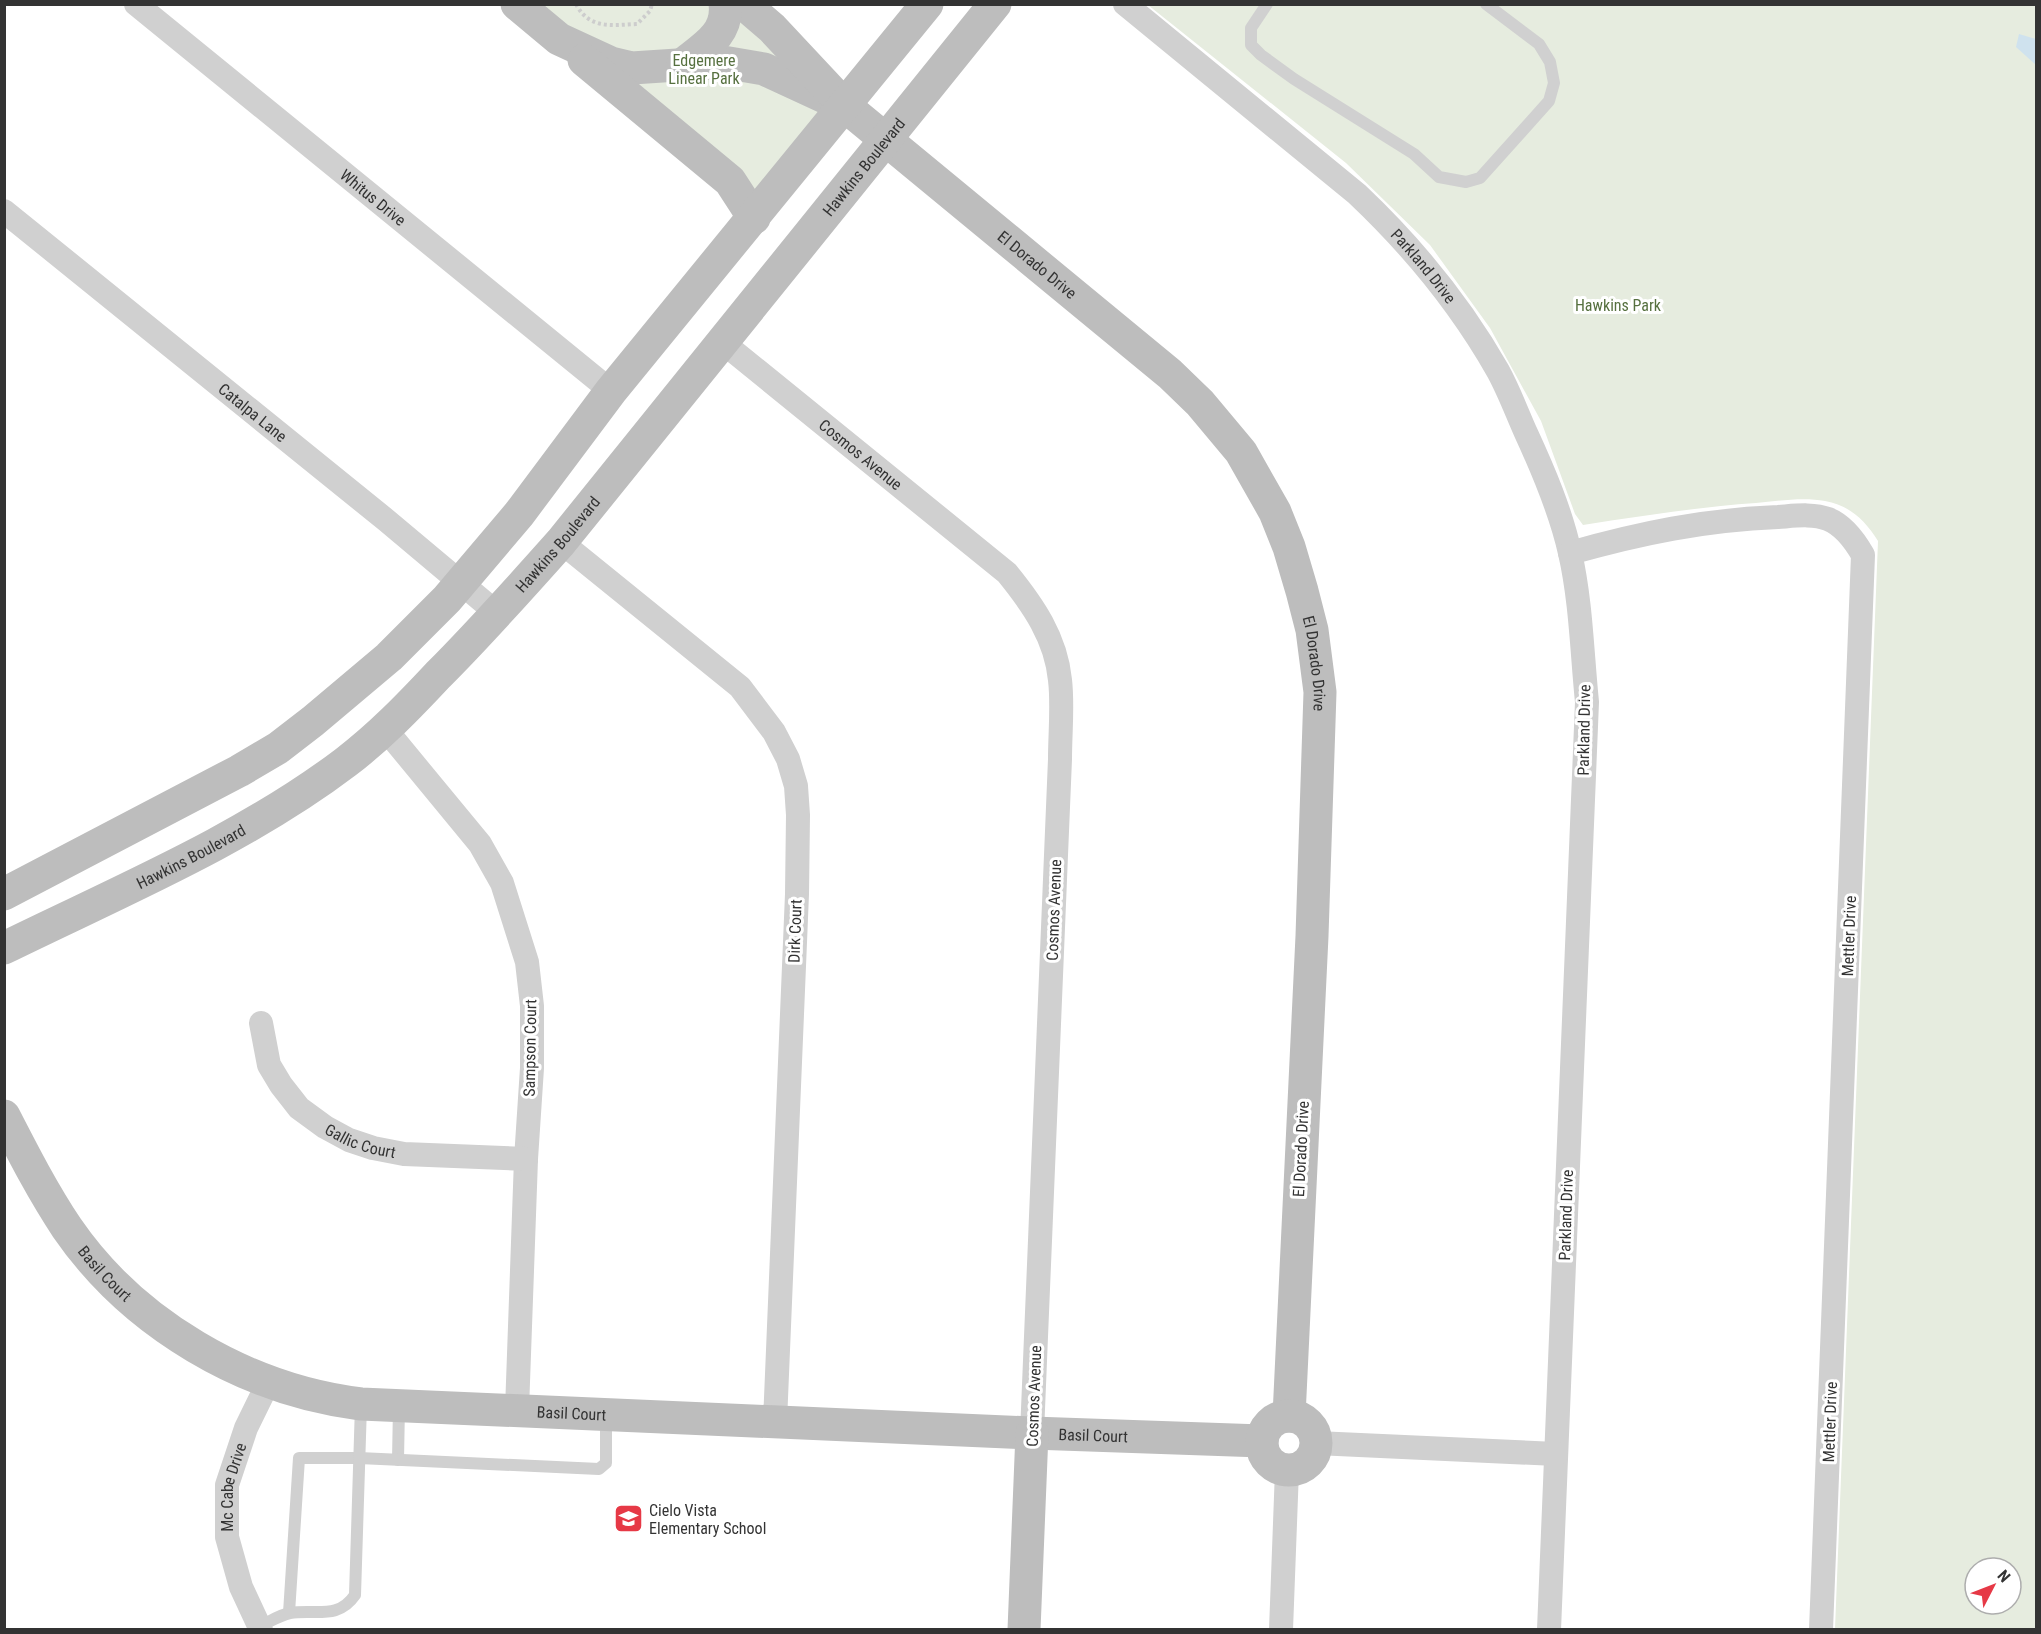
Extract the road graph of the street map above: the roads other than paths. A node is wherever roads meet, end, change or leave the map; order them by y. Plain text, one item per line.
1 (136, 4) edge
2 (517, 4) edge
3 (725, 4) edge
4 (744, 4) edge
5 (927, 4) edge
6 (995, 4) edge
7 (1125, 4) edge
8 (1267, 4) edge
9 (1486, 4) edge
10 (559, 39) junction
11 (683, 64) junction
12 (845, 106) junction
13 (886, 140) junction
14 (4, 211) edge
15 (754, 218) junction
16 (721, 341) junction
17 (611, 391) junction
18 (561, 542) junction
19 (1570, 553) junction
20 (460, 583) junction
21 (498, 614) junction
22 (386, 730) junction
23 (4, 894) edge
24 (4, 948) edge
25 (261, 1023) dead end
26 (4, 1116) edge
27 (526, 1158) junction
28 (269, 1381) junction
29 (361, 1404) junction
30 (399, 1405) junction
31 (517, 1410) junction
32 (606, 1414) junction
33 (1289, 1416) junction
34 (775, 1422) junction
35 (1032, 1433) junction
36 (1262, 1441) junction
37 (1316, 1443) junction
38 (1556, 1455) junction
39 (359, 1458) junction
40 (398, 1460) junction
41 (1287, 1470) junction
42 (289, 1613) junction
43 (258, 1628) edge
44 (1024, 1629) edge
45 (1281, 1629) edge
46 (1549, 1629) edge
47 (1821, 1629) edge

1 - 17 street, Whitus Drive
2 - 10 main road
3 - 11 main road
4 - 12 main road
5 - 12 main road
6 - 13 main road, Hawkins Boulevard
7 - 19 street, Parkland Drive
8 - 9 lane
10 - 11 main road
10 - 15 main road
11 - 12 main road
12 - 13 main road, El Dorado Drive
12 - 15 main road
13 - 16 main road, Hawkins Boulevard
13 - 33 main road, El Dorado Drive
14 - 20 street, Catalpa Lane
15 - 17 main road
16 - 18 main road, Hawkins Boulevard
16 - 35 street, Cosmos Avenue
17 - 20 main road
18 - 21 main road, Hawkins Boulevard
18 - 34 street, Dirk Court
19 - 38 street, Parkland Drive
19 - 47 street, Mettler Drive
20 - 21 street, Catalpa Lane
20 - 23 main road
21 - 22 main road, Hawkins Boulevard
22 - 24 main road, Hawkins Boulevard
22 - 27 street, Sampson Court
25 - 27 street, Gallic Court
26 - 28 main road, Basil Court
27 - 31 street, Sampson Court
28 - 29 main road, Basil Court
28 - 43 street, Mc Cabe Drive
29 - 30 main road, Basil Court
29 - 39 lane
30 - 31 main road, Basil Court
30 - 40 lane
31 - 32 main road, Basil Court
32 - 34 main road, Basil Court
32 - 40 lane
33 - 36 main road
33 - 37 main road
34 - 35 main road, Basil Court
35 - 36 main road, Basil Court
35 - 44 main road, Cosmos Avenue
36 - 41 main road
37 - 38 street
37 - 41 main road
38 - 46 street, Parkland Drive
39 - 40 lane
39 - 42 lane
39 - 42 lane
41 - 45 street
42 - 43 lane

